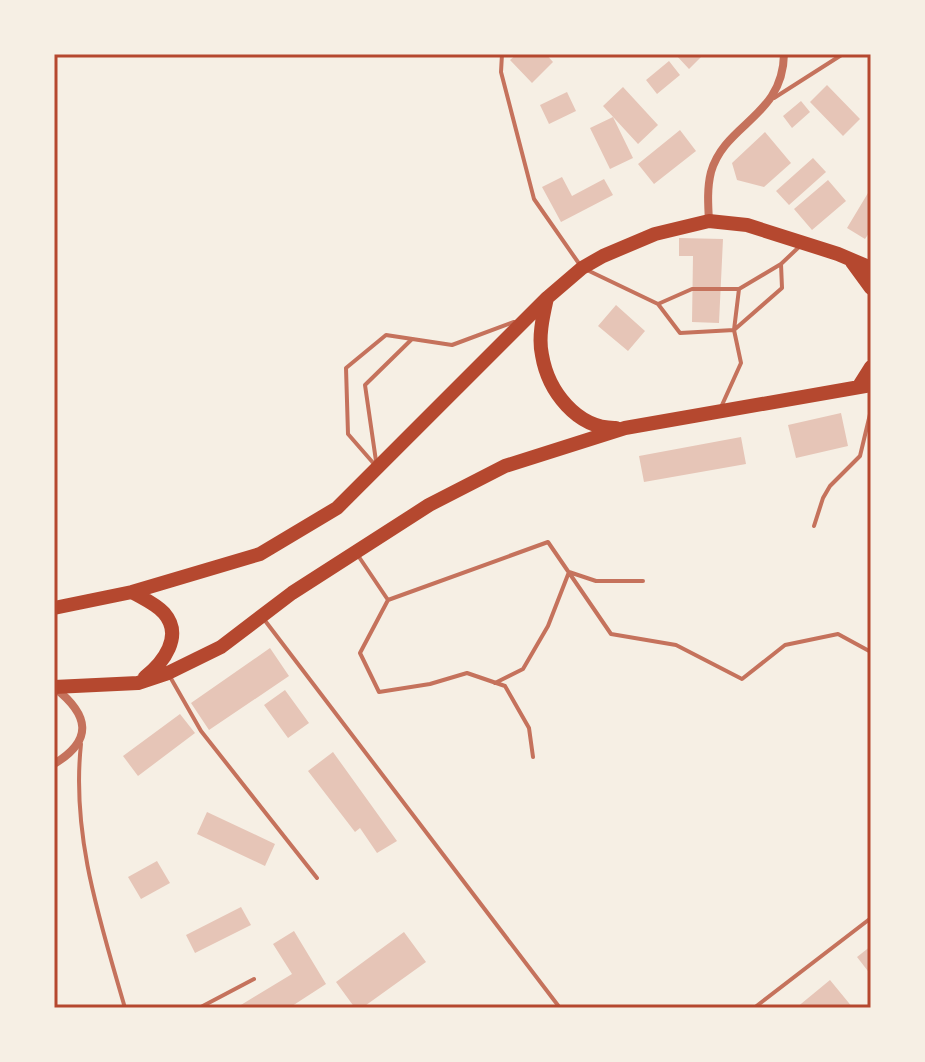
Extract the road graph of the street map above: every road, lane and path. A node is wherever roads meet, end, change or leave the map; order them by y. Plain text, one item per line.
1 (502, 54) edge
2 (784, 54) edge
3 (843, 54) edge
4 (772, 99) junction
5 (709, 221) junction
6 (803, 243) junction
7 (851, 261) junction
8 (781, 264) junction
9 (582, 268) junction
10 (871, 268) edge
11 (871, 288) edge
12 (739, 289) junction
13 (547, 298) junction
14 (658, 304) junction
15 (528, 317) junction
16 (734, 330) junction
17 (412, 339) junction
18 (871, 367) edge
19 (865, 385) edge
20 (871, 410) edge
21 (719, 412) junction
22 (625, 428) junction
23 (377, 467) junction
24 (814, 526) dead end
25 (355, 552) junction
26 (569, 572) junction
27 (643, 581) dead end
28 (132, 592) junction
29 (388, 600) junction
30 (54, 608) edge
31 (262, 616) junction
32 (871, 652) edge
33 (168, 673) junction
34 (138, 683) junction
35 (495, 683) junction
36 (54, 687) edge
37 (81, 741) junction
38 (533, 757) dead end
39 (54, 764) edge
40 (317, 878) dead end
41 (871, 918) edge
42 (254, 979) dead end
43 (125, 1008) edge
44 (199, 1008) edge
45 (560, 1008) edge
46 (754, 1008) edge

1 - 9 lane
2 - 4 street
3 - 4 lane
4 - 5 street
5 - 6 main road
5 - 9 main road
6 - 7 main road
6 - 8 lane
7 - 10 main road
7 - 11 main road
8 - 12 lane
8 - 16 lane
9 - 13 main road
9 - 14 lane
12 - 14 lane
12 - 16 lane
13 - 15 main road
13 - 22 main road
14 - 16 lane
15 - 17 lane
15 - 23 main road
16 - 21 lane
17 - 23 lane
17 - 23 lane
18 - 19 main road
19 - 21 main road
20 - 24 lane
21 - 22 main road
22 - 25 main road
23 - 28 main road
25 - 29 lane
25 - 31 main road
26 - 27 lane
26 - 29 lane
26 - 32 lane
26 - 35 lane
28 - 30 main road
28 - 34 main road
29 - 35 lane
31 - 33 main road
31 - 45 lane
33 - 34 main road
33 - 40 lane
34 - 36 main road
35 - 38 lane
36 - 37 street
37 - 39 street
37 - 43 lane
41 - 46 lane
42 - 44 lane

